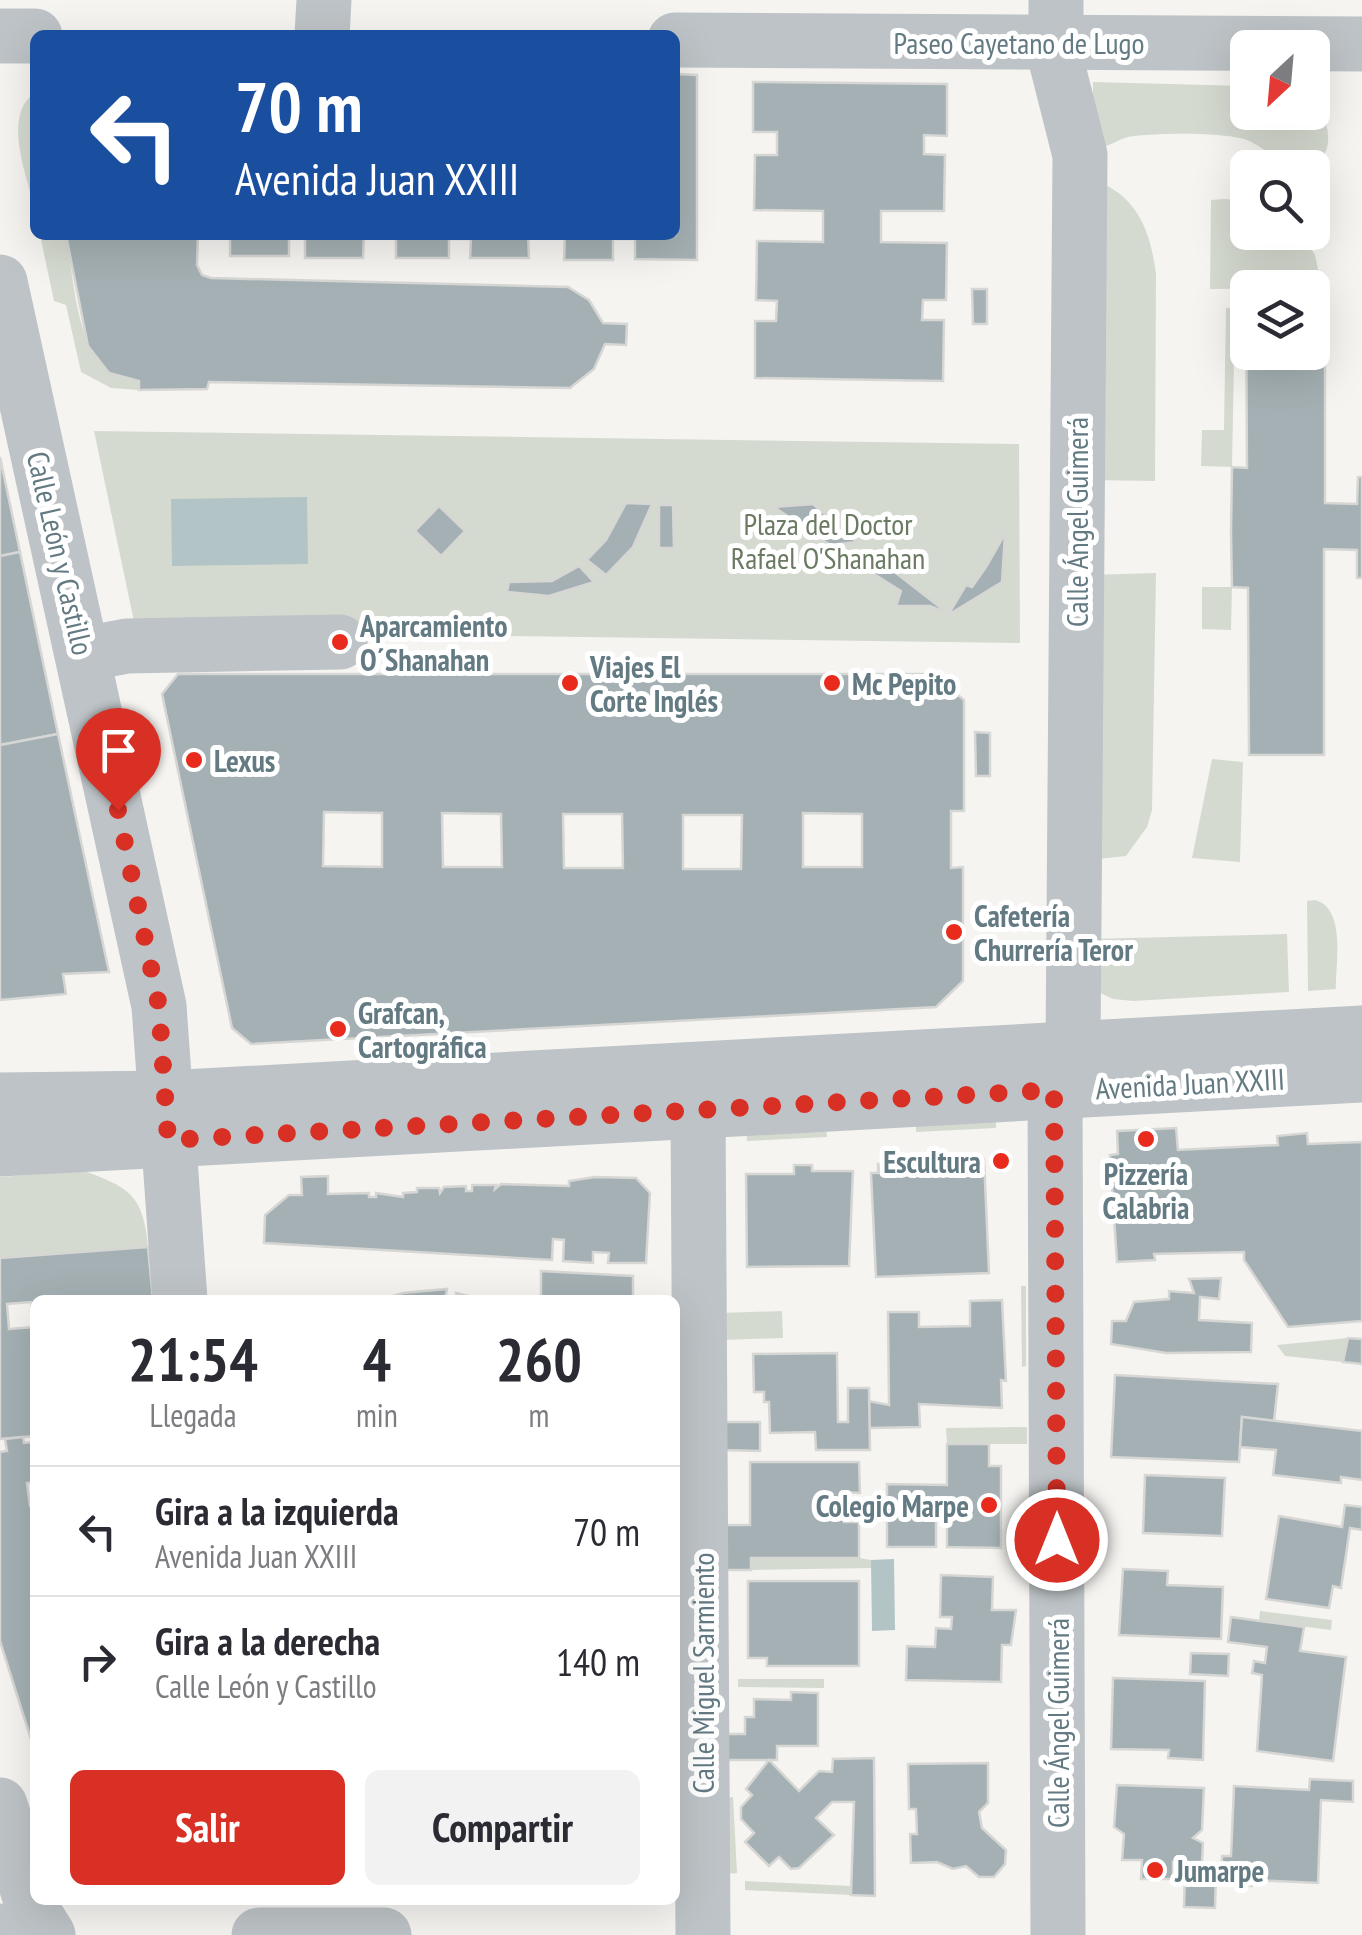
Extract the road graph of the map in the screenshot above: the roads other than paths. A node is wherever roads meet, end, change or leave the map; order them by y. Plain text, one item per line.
1 (324, 0) edge
2 (1055, 21) edge
3 (708, 27) edge
4 (322, 30) edge
5 (0, 36) edge
6 (30, 36) edge
7 (1362, 44) edge
8 (0, 282) edge
9 (340, 642) dead end
10 (85, 654) junction
11 (1362, 1033) edge
12 (1064, 1069) junction
13 (1362, 1074) edge
14 (0, 1100) edge
15 (698, 1111) junction
16 (167, 1119) junction
17 (0, 1149) edge
18 (180, 1295) edge
19 (0, 1805) edge
20 (245, 1905) edge
21 (21, 1929) edge
22 (248, 1935) edge
23 (259, 1935) edge
24 (384, 1935) edge
25 (703, 1935) edge
26 (1058, 1935) edge

1 - 4 street
2 - 3 street, Paseo Cayetano de Lugo
2 - 7 street, Paseo Cayetano de Lugo
2 - 12 street, Calle Ángel Guimerá
5 - 6 street
8 - 10 street, Calle León y Castillo
9 - 10 street
10 - 16 street, Calle León y Castillo
11 - 12 street, Avenida Juan XXIII
12 - 13 street, Avenida Juan XXIII
12 - 15 street, Avenida Juan XXIII
12 - 16 street, Avenida Juan XXIII
12 - 26 street, Calle Ángel Guimerá
14 - 16 street, Avenida Juan XXIII
15 - 16 street, Avenida Juan XXIII
15 - 25 street, Calle Miguel Sarmiento
16 - 17 street, Avenida Juan XXIII
16 - 18 street, Calle León y Castillo
19 - 21 street
20 - 22 street
23 - 24 street

